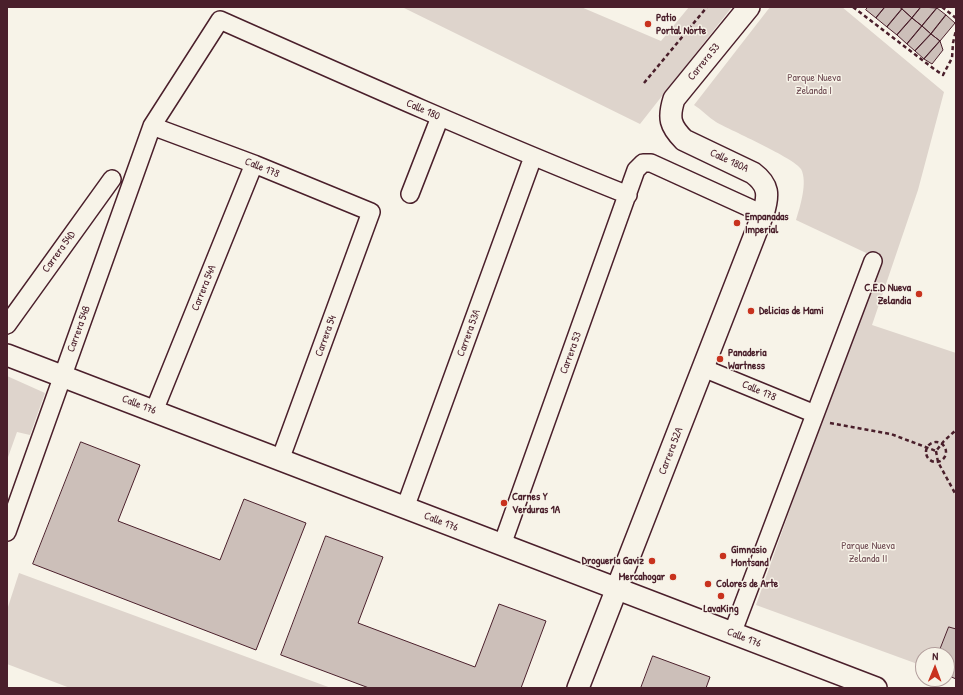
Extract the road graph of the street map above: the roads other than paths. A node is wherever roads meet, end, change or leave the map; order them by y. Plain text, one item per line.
1 (749, 7) edge
2 (440, 117) junction
3 (671, 121) joint
4 (152, 126) junction
5 (533, 157) junction
6 (254, 164) junction
7 (112, 179) dead end
8 (410, 194) dead end
9 (628, 195) junction
10 (371, 212) joint
11 (763, 214) junction
12 (873, 261) dead end
13 (7, 325) edge
14 (7, 355) edge
15 (703, 368) junction
16 (62, 376) junction
17 (154, 411) junction
18 (814, 417) junction
19 (280, 460) junction
20 (405, 508) junction
21 (7, 532) edge
22 (502, 545) junction
23 (617, 589) junction
24 (732, 634) junction
25 (578, 688) edge
26 (876, 688) edge

1 - 3 street, Carrera 53
2 - 4 street, Calle 180
2 - 5 street, Calle 180
2 - 8 street
3 - 11 street, Calle 180A
4 - 6 street, Calle 178
4 - 16 street, Carrera 54B
5 - 9 street, Calle 180
5 - 20 street, Carrera 53A
6 - 10 street, Calle 178
6 - 17 street, Carrera 54A
7 - 13 street, Carrera 54D
9 - 11 street, Carrera 53
9 - 22 street, Carrera 53
10 - 19 street, Carrera 54
11 - 15 street, Carrera 52A
12 - 18 street
14 - 16 street, Calle 176
15 - 18 street, Calle 178
15 - 23 street, Carrera 52A
16 - 17 street, Calle 176
16 - 21 street, Carrera 54B
17 - 19 street, Calle 176
18 - 24 street
19 - 20 street, Calle 176
20 - 22 street, Calle 176
22 - 23 street, Calle 176
23 - 24 street, Calle 176
23 - 25 street, Carrera 52A
24 - 26 street, Calle 176

